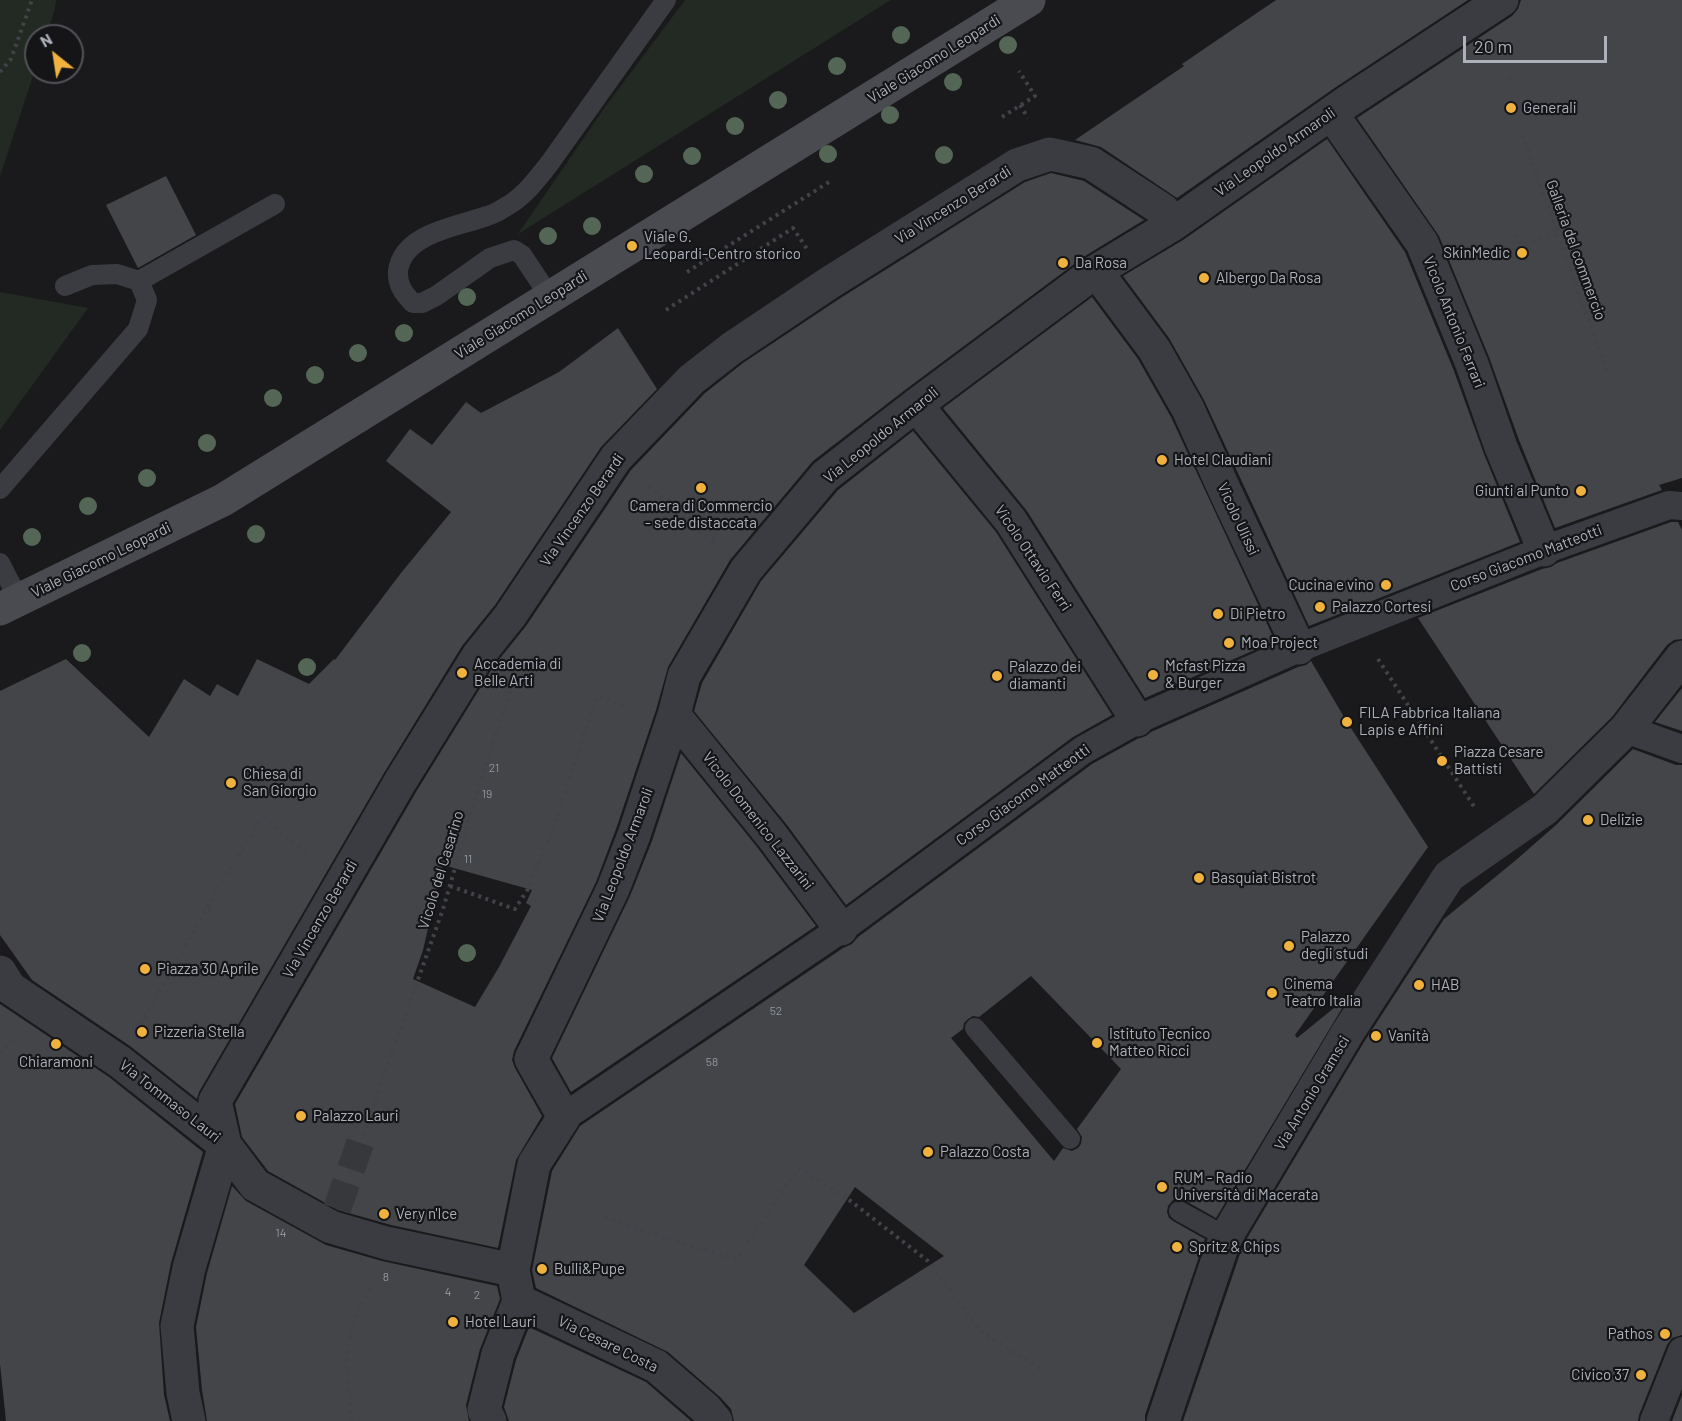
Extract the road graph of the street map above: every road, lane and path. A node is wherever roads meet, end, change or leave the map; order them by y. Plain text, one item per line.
1 (33, 0) edge
2 (666, 0) edge
3 (1029, 0) edge
4 (1503, 0) edge
5 (1019, 71) dead end
6 (0, 72) edge
7 (1515, 75) dead end
8 (1502, 81) dead end
9 (1020, 105) junction
10 (1331, 113) junction
11 (1025, 114) dead end
12 (1002, 117) dead end
13 (1523, 135) dead end
14 (829, 182) dead end
15 (275, 204) dead end
16 (1172, 225) junction
17 (1557, 234) junction
18 (1516, 235) dead end
19 (1096, 271) junction
20 (687, 272) dead end
21 (139, 281) junction
22 (829, 283) junction
23 (65, 286) dead end
24 (550, 297) junction
25 (666, 310) dead end
26 (1608, 372) dead end
27 (916, 405) junction
28 (616, 458) junction
29 (0, 489) edge
30 (1682, 506) edge
31 (1544, 550) junction
32 (0, 563) edge
33 (746, 570) junction
34 (10, 605) edge
35 (1358, 625) junction
36 (1299, 648) junction
37 (1682, 657) edge
38 (513, 681) dead end
39 (673, 719) junction
40 (1137, 720) junction
41 (1626, 729) junction
42 (1682, 749) edge
43 (1497, 841) junction
44 (342, 880) junction
45 (450, 886) junction
46 (841, 929) junction
47 (0, 972) edge
48 (975, 1028) dead end
49 (120, 1062) junction
50 (564, 1117) junction
51 (363, 1135) tunnel mouth
52 (1070, 1139) dead end
53 (225, 1145) junction
54 (1179, 1210) dead end
55 (605, 1217) dead end
56 (1226, 1237) junction
57 (386, 1243) junction
58 (516, 1285) junction
59 (1682, 1351) edge
60 (1049, 1374) dead end
61 (189, 1421) edge
62 (351, 1421) edge
63 (490, 1421) edge
64 (716, 1421) edge
65 (1163, 1421) edge
66 (1654, 1421) edge

1 - 6 path
2 - 24 lane
3 - 24 main road, Viale Giacomo Leopardi
4 - 10 street, Via Leopoldo Armaroli
5 - 9 path
7 - 8 path
9 - 11 path
9 - 12 path
10 - 16 street, Via Leopoldo Armaroli
10 - 31 street, Vicolo Antonio Ferrari
13 - 17 path, Galleria del commercio
14 - 20 path
15 - 21 lane
16 - 19 street, Via Leopoldo Armaroli
16 - 22 street, Via Vincenzo Berardi
17 - 18 path
17 - 26 path, Galleria del commercio
19 - 27 street, Via Leopoldo Armaroli
19 - 36 street, Vicolo Ulissi
21 - 23 lane
21 - 29 lane
22 - 25 path
22 - 28 street, Via Vincenzo Berardi
24 - 34 main road, Viale Giacomo Leopardi
27 - 33 street, Via Leopoldo Armaroli
27 - 40 street, Vicolo Ottavio Ferri
28 - 33 path
28 - 44 street, Via Vincenzo Berardi
30 - 31 street, Corso Giacomo Matteotti
31 - 35 street, Corso Giacomo Matteotti
32 - 34 lane
33 - 39 street, Via Leopoldo Armaroli
35 - 36 street, Corso Giacomo Matteotti
35 - 43 path
36 - 40 street, Corso Giacomo Matteotti
37 - 41 street, Via Antonio Gramsci
38 - 45 path, Vicolo del Casarino
39 - 45 path
39 - 46 street, Vicolo Domenico Lazzarini
39 - 50 street, Via Leopoldo Armaroli
40 - 46 street, Corso Giacomo Matteotti
41 - 42 street
41 - 43 street, Via Antonio Gramsci
43 - 56 street, Via Antonio Gramsci
44 - 49 path
44 - 53 street, Via Vincenzo Berardi
45 - 51 path, Vicolo del Casarino
46 - 50 street, Corso Giacomo Matteotti
47 - 49 street, Via Tommaso Lauri
48 - 52 lane
49 - 53 street, Via Tommaso Lauri
50 - 58 street, Corso Giacomo Matteotti
53 - 57 street, Via Tommaso Lauri
53 - 61 street
54 - 56 lane
55 - 60 path
56 - 65 street, Via Antonio Gramsci
57 - 58 street, Via Tommaso Lauri
57 - 62 path
58 - 63 street, Corso Giacomo Matteotti
58 - 64 street, Via Cesare Costa
59 - 66 street

